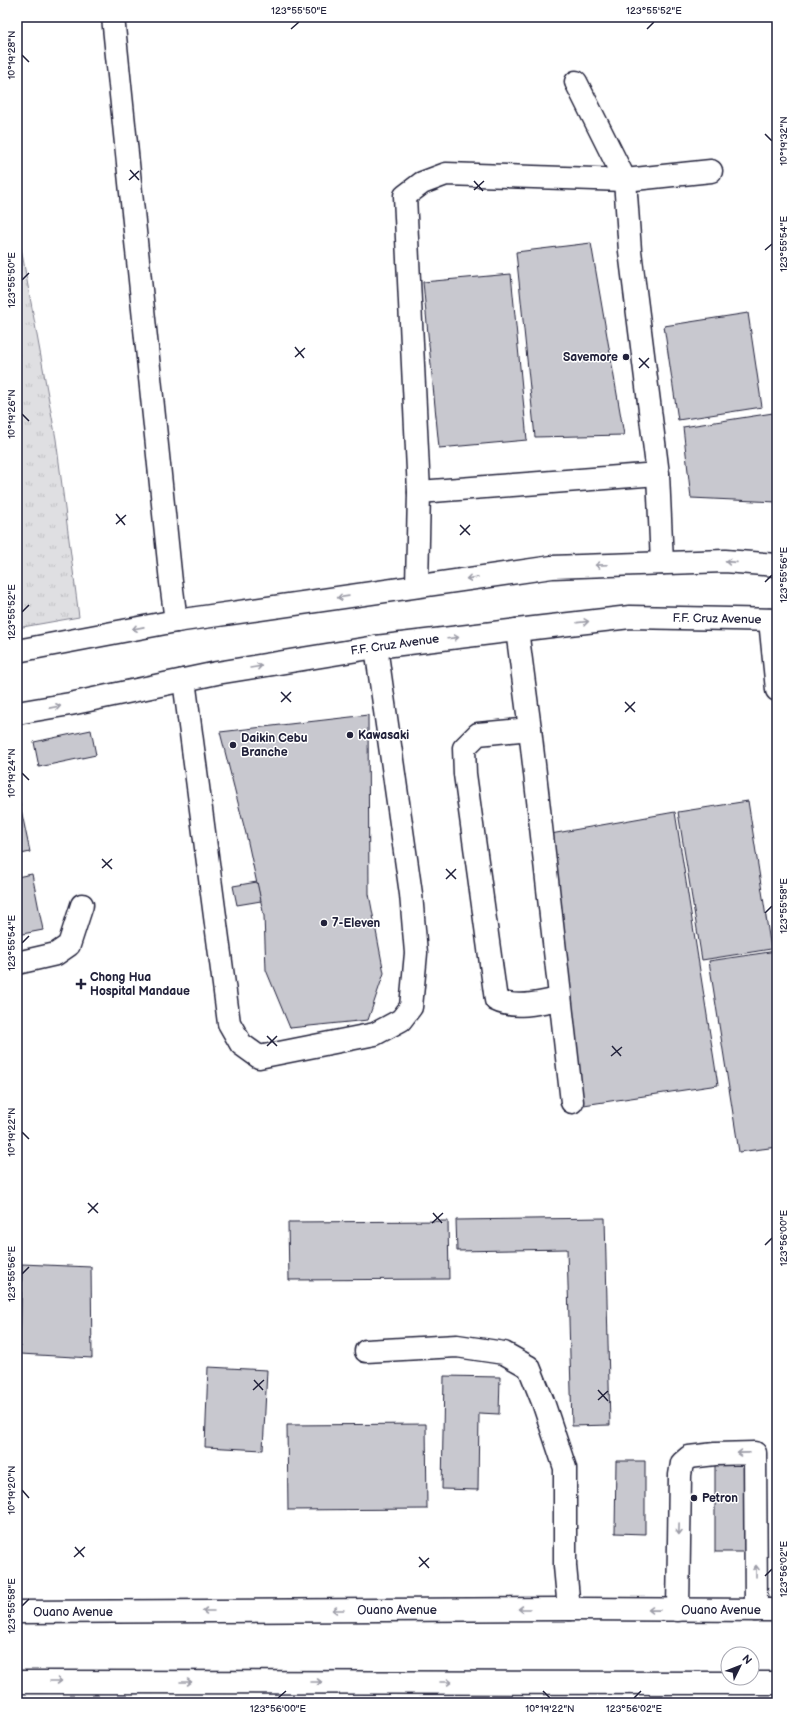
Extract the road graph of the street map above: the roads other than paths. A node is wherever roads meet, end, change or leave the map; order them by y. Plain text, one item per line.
1 (114, 17) edge
2 (576, 82) dead end
3 (711, 171) dead end
4 (625, 180) junction
5 (658, 474) junction
6 (419, 492) junction
7 (662, 563) junction
8 (777, 565) edge
9 (417, 586) junction
10 (774, 620) edge
11 (176, 621) junction
12 (517, 630) junction
13 (376, 647) junction
14 (17, 651) edge
15 (184, 680) junction
16 (777, 690) edge
17 (17, 713) edge
18 (530, 729) junction
19 (82, 905) dead end
20 (17, 963) edge
21 (560, 999) junction
22 (572, 1102) dead end
23 (366, 1351) dead end
24 (569, 1609) junction
25 (678, 1610) junction
26 (766, 1610) edge
27 (17, 1612) edge
28 (17, 1682) edge
29 (777, 1683) edge

1 - 11 main road
2 - 4 main road
3 - 4 main road
4 - 5 main road
4 - 6 main road
5 - 6 main road
5 - 7 main road
6 - 9 main road
8 -> 7 main road
7 -> 9 main road
9 -> 11 main road
12 -> 10 main road, F.F. Cruz Avenue
10 - 16 main road
11 -> 14 main road
13 -> 12 main road, F.F. Cruz Avenue
12 - 18 main road
15 -> 13 main road, F.F. Cruz Avenue
13 - 15 main road
17 -> 15 main road, F.F. Cruz Avenue
18 - 21 main road
18 - 21 main road
19 - 20 main road
21 - 22 main road
23 - 24 main road
25 -> 24 main road, Ouano Avenue
24 -> 27 main road, Ouano Avenue
25 - 26 main road, Ouano Avenue
26 -> 25 main road
28 -> 29 main road

